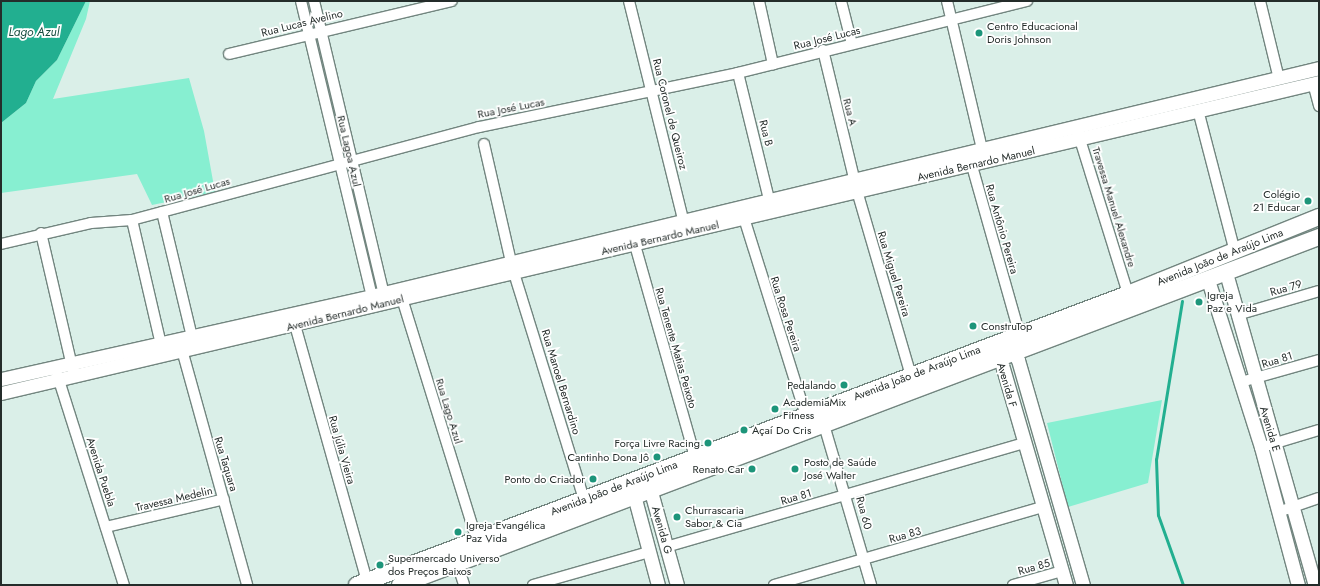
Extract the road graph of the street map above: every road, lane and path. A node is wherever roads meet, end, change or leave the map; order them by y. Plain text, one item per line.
1 (301, 1) edge
2 (314, 1) edge
3 (452, 1) edge
4 (629, 1) edge
5 (759, 1) edge
6 (841, 1) edge
7 (947, 1) edge
8 (1028, 1) edge
9 (1260, 1) edge
10 (952, 20) junction
11 (322, 30) junction
12 (308, 33) junction
13 (852, 44) junction
14 (823, 50) junction
15 (229, 54) dead end
16 (773, 64) junction
17 (1319, 68) edge
18 (738, 73) junction
19 (1279, 79) junction
20 (1316, 82) edge
21 (653, 92) junction
22 (1225, 98) junction
23 (1319, 106) edge
24 (1198, 110) junction
25 (1079, 133) junction
26 (484, 144) dead end
27 (982, 149) junction
28 (352, 159) junction
29 (339, 163) junction
30 (972, 166) junction
31 (855, 185) junction
32 (770, 199) junction
33 (162, 212) junction
34 (1319, 217) edge
35 (744, 218) junction
36 (132, 220) junction
37 (684, 226) junction
38 (41, 233) junction
39 (1319, 237) edge
40 (1, 244) edge
41 (635, 245) junction
42 (587, 249) junction
43 (1235, 252) junction
44 (512, 267) junction
45 (1226, 273) junction
46 (1208, 280) junction
47 (1319, 291) edge
48 (401, 294) junction
49 (1128, 294) junction
50 (379, 299) junction
51 (1237, 315) junction
52 (295, 325) junction
53 (258, 328) junction
54 (192, 337) junction
55 (1002, 341) junction
56 (161, 345) junction
57 (1020, 345) junction
58 (182, 350) junction
59 (1000, 358) junction
60 (1319, 360) edge
61 (71, 362) junction
62 (55, 366) junction
63 (911, 376) junction
64 (75, 378) junction
65 (1, 379) edge
66 (1256, 379) junction
67 (60, 381) junction
68 (1241, 382) junction
69 (1, 393) edge
70 (863, 402) junction
71 (838, 412) junction
72 (806, 416) junction
73 (824, 425) junction
74 (1319, 430) edge
75 (1024, 443) junction
76 (1275, 443) junction
77 (1261, 448) junction
78 (694, 457) junction
79 (648, 483) junction
80 (632, 489) junction
81 (846, 494) junction
82 (1319, 498) edge
83 (224, 499) junction
84 (584, 499) junction
85 (1293, 506) junction
86 (1042, 507) junction
87 (1278, 512) junction
88 (106, 527) junction
89 (477, 540) junction
90 (666, 546) junction
91 (649, 552) junction
92 (864, 559) junction
93 (457, 563) junction
94 (1315, 569) edge
95 (1062, 571) junction
96 (362, 583) edge
97 (124, 585) edge
98 (247, 585) edge
99 (400, 585) edge
100 (464, 585) edge
101 (533, 585) edge
102 (658, 585) edge
103 (677, 585) edge
104 (774, 585) edge
105 (871, 585) edge
106 (1013, 585) edge
107 (1066, 585) edge
108 (1083, 585) edge
109 (1298, 585) edge
110 (1315, 585) edge

1 - 12 street, Rua Lagoa Azul
2 - 11 street, Rua Lagoa Azul
3 - 11 street, Rua Lucas Avelino
4 - 21 street, Rua Coronel de Queiroz
5 - 16 street
6 - 13 street
7 - 10 street
8 - 10 street, Rua José Lucas
9 - 19 street
10 - 13 street, Rua José Lucas
10 - 27 street
11 - 12 street, Rua Lucas Avelino
11 - 28 street, Rua Lagoa Azul
12 - 15 street, Rua Lucas Avelino
12 - 29 street, Rua Lagoa Azul
13 - 14 street, Rua José Lucas
14 - 16 street, Rua José Lucas
14 - 31 street, Rua A
16 - 18 street, Rua José Lucas
17 - 19 street, Avenida Bernardo Manuel
18 - 21 street, Rua José Lucas
18 - 32 street, Rua B
19 - 22 street, Avenida Bernardo Manuel
20 - 22 street, Avenida Bernardo Manuel
20 - 23 street
21 - 28 street, Rua José Lucas
21 - 37 street, Rua Coronel de Queiroz
22 - 24 street, Avenida Bernardo Manuel
22 - 25 street, Avenida Bernardo Manuel
24 - 25 street, Avenida Bernardo Manuel
24 - 43 street
25 - 27 street, Avenida Bernardo Manuel
25 - 30 street, Avenida Bernardo Manuel
25 - 49 street, Travessa Manuel Alexandre
26 - 44 street, Rua Manoel Bernardino
27 - 30 street
27 - 31 street, Avenida Bernardo Manuel
28 - 29 street, Rua José Lucas
28 - 50 street, Rua Lagoa Azul
29 - 33 street, Rua José Lucas
29 - 50 street, Rua Lagoa Azul
30 - 31 street, Avenida Bernardo Manuel
30 - 57 street, Rua Antônio Pereira
31 - 32 street, Avenida Bernardo Manuel
31 - 35 street, Avenida Bernardo Manuel
31 - 63 street, Rua Miguel Pereira
32 - 37 street, Avenida Bernardo Manuel
33 - 36 street, Rua José Lucas
33 - 54 street
34 - 43 main road, Avenida João de Araújo Lima
35 - 37 street, Avenida Bernardo Manuel
35 - 72 street, Rua Rosa Pereira
36 - 38 street, Rua José Lucas
36 - 56 street
37 - 41 street, Avenida Bernardo Manuel
37 - 42 street, Avenida Bernardo Manuel
38 - 40 street, Rua José Lucas
38 - 61 street
39 - 45 main road, Avenida João de Araújo Lima
41 - 42 street, Avenida Bernardo Manuel
41 - 78 street, Rua Tenente Matias Peixoto
42 - 44 street, Avenida Bernardo Manuel
43 - 49 main road, Avenida João de Araújo Lima
44 - 48 street, Avenida Bernardo Manuel
44 - 84 street, Rua Manoel Bernardino
45 - 46 main road, Avenida João de Araújo Lima
45 - 51 street, Avenida E
46 - 57 main road, Avenida João de Araújo Lima
46 - 68 street, Avenida E
47 - 51 street, Rua 79
48 - 50 street, Avenida Bernardo Manuel
48 - 89 street, Rua Lago Azul
49 - 57 main road, Avenida João de Araújo Lima
50 - 52 street, Avenida Bernardo Manuel
50 - 53 street, Avenida Bernardo Manuel
51 - 66 street, Avenida E
52 - 53 street, Avenida Bernardo Manuel
52 - 96 street, Rua Júlia Vieira
53 - 54 street, Avenida Bernardo Manuel
53 - 58 street, Avenida Bernardo Manuel
54 - 56 street, Avenida Bernardo Manuel
55 - 57 main road, Avenida João de Araújo Lima
55 - 59 street, Avenida F
55 - 63 main road, Avenida João de Araújo Lima
56 - 61 street, Avenida Bernardo Manuel
57 - 59 main road, Avenida João de Araújo Lima
57 - 108 street, Avenida F
58 - 64 street, Avenida Bernardo Manuel
58 - 83 street, Rua Taquara
59 - 70 main road, Avenida João de Araújo Lima
59 - 75 street, Avenida F
60 - 66 street, Rua 81
61 - 62 street, Avenida Bernardo Manuel
61 - 64 street
62 - 65 street, Avenida Bernardo Manuel
62 - 67 street, Avenida Puebla
63 - 70 main road, Avenida João de Araújo Lima
64 - 67 street, Avenida Bernardo Manuel
66 - 68 street, Rua 81
66 - 76 street, Avenida E
67 - 69 street, Avenida Bernardo Manuel
67 - 88 street, Avenida Puebla
68 - 77 street, Avenida E
70 - 71 main road, Avenida João de Araújo Lima
71 - 72 main road, Avenida João de Araújo Lima
71 - 73 main road, Avenida João de Araújo Lima
72 - 78 main road, Avenida João de Araújo Lima
73 - 79 main road, Avenida João de Araújo Lima
73 - 81 street, Rua 60
74 - 76 street
75 - 81 street, Rua 81
75 - 86 street, Avenida F
76 - 77 street
76 - 85 street, Avenida E
77 - 87 street, Avenida E
78 - 79 main road, Avenida João de Araújo Lima
79 - 80 main road, Avenida João de Araújo Lima
79 - 90 street, Avenida G
80 - 84 main road, Avenida João de Araújo Lima
80 - 91 street, Avenida G
80 - 93 main road, Avenida João de Araújo Lima
81 - 90 street, Rua 81
81 - 92 street, Rua 60
82 - 85 street
83 - 88 street, Travessa Medelin
83 - 98 street, Rua Taquara
84 - 89 main road, Avenida João de Araújo Lima
85 - 87 street
85 - 94 street, Avenida E
86 - 92 street, Rua 83
86 - 95 street, Avenida F
87 - 109 street, Avenida E
88 - 97 street, Avenida Puebla
89 - 96 main road, Avenida João de Araújo Lima
90 - 103 street, Avenida G
91 - 101 street
91 - 102 street, Avenida G
92 - 104 street, Rua 83
92 - 105 street, Rua 60
93 - 99 main road, Avenida João de Araújo Lima
93 - 100 street
94 - 110 street, Avenida E
95 - 106 street, Rua 85
95 - 107 street, Avenida F

